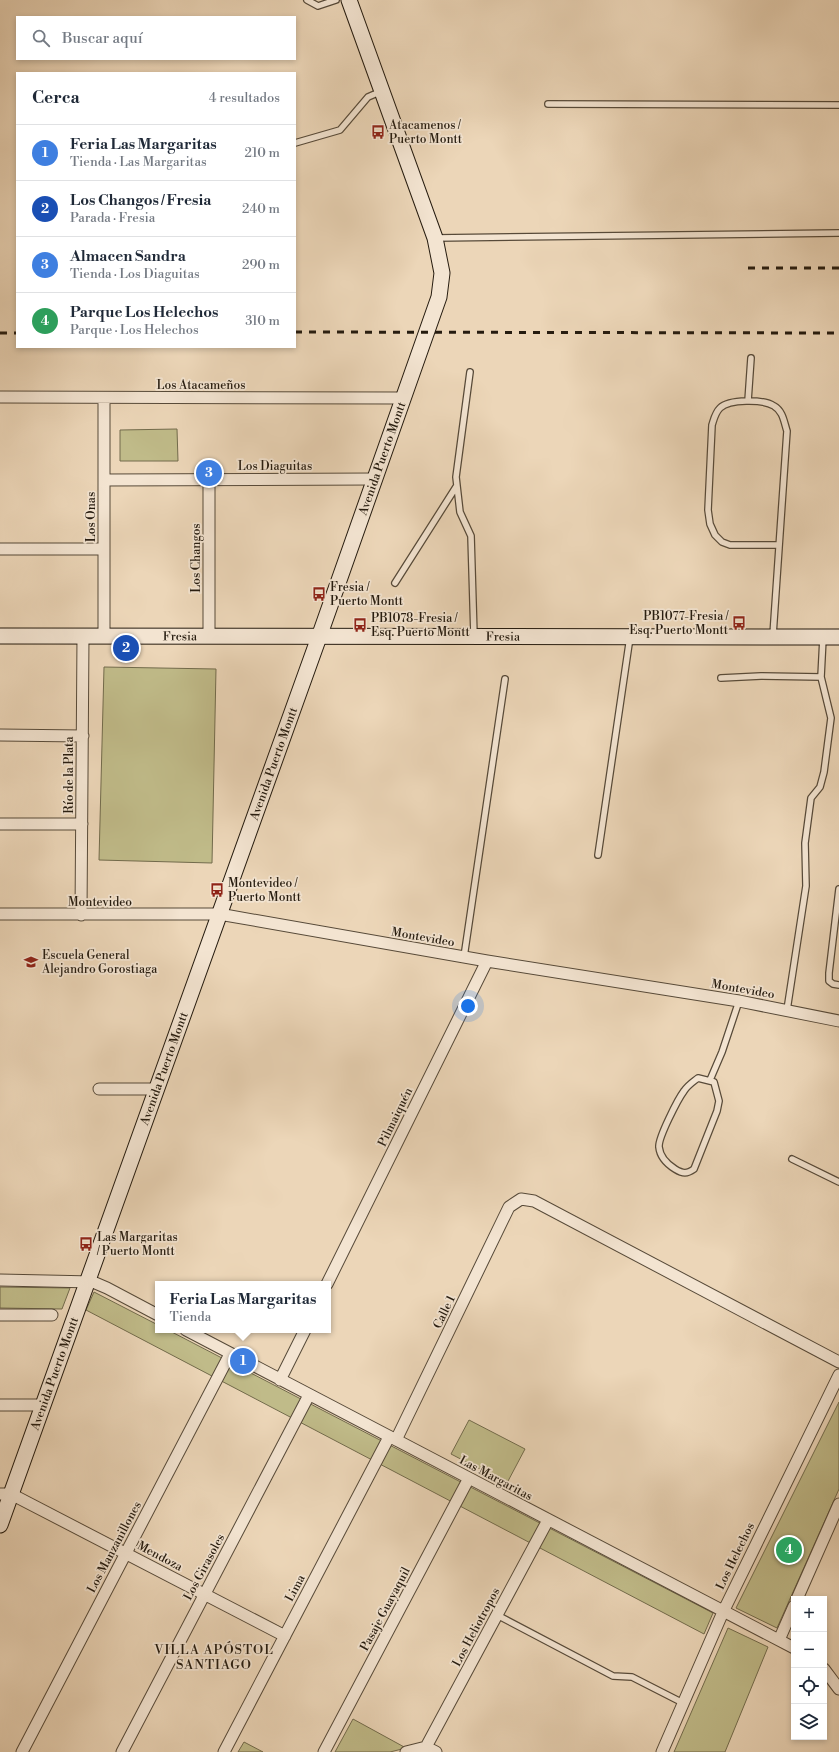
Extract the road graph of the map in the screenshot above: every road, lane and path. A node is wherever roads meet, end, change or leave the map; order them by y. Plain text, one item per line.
1 (307, 0) edge
2 (336, 0) edge
3 (349, 0) edge
4 (382, 91) junction
5 (548, 104) dead end
6 (839, 105) edge
7 (296, 143) edge
8 (839, 233) edge
9 (435, 238) junction
10 (751, 358) dead end
11 (470, 372) dead end
12 (0, 398) edge
13 (104, 398) junction
14 (402, 398) junction
15 (748, 401) junction
16 (374, 478) junction
17 (104, 480) junction
18 (209, 480) junction
19 (456, 487) junction
20 (778, 545) junction
21 (0, 549) edge
22 (104, 549) junction
23 (395, 583) dead end
24 (0, 636) edge
25 (83, 636) junction
26 (104, 636) junction
27 (474, 636) junction
28 (630, 636) junction
29 (773, 636) junction
30 (839, 636) edge
31 (209, 637) junction
32 (319, 637) junction
33 (823, 637) junction
34 (821, 677) junction
35 (720, 678) dead end
36 (505, 679) dead end
37 (0, 735) edge
38 (83, 736) junction
39 (0, 824) edge
40 (82, 824) junction
41 (598, 855) dead end
42 (839, 889) edge
43 (0, 914) edge
44 (219, 914) junction
45 (81, 915) junction
46 (464, 957) junction
47 (487, 961) junction
48 (839, 985) edge
49 (738, 1001) junction
50 (787, 1010) junction
51 (839, 1021) edge
52 (710, 1080) junction
53 (99, 1089) dead end
54 (157, 1089) junction
55 (792, 1159) dead end
56 (839, 1182) edge
57 (0, 1280) edge
58 (328, 1281) edge
59 (88, 1282) junction
60 (155, 1313) edge
61 (0, 1315) edge
62 (52, 1315) dead end
63 (192, 1333) edge
64 (304, 1333) edge
65 (230, 1354) junction
66 (839, 1362) edge
67 (839, 1375) edge
68 (280, 1380) junction
69 (309, 1395) junction
70 (0, 1405) edge
71 (43, 1405) junction
72 (393, 1438) junction
73 (469, 1478) junction
74 (6, 1494) edge
75 (839, 1504) edge
76 (548, 1520) junction
77 (0, 1524) edge
78 (126, 1553) junction
79 (204, 1594) junction
80 (798, 1596) edge
81 (723, 1612) junction
82 (791, 1613) edge
83 (497, 1615) junction
84 (285, 1636) junction
85 (779, 1640) junction
86 (791, 1646) edge
87 (827, 1673) edge
88 (839, 1689) edge
89 (683, 1703) junction
90 (431, 1749) edge
91 (22, 1752) edge
92 (122, 1752) edge
93 (224, 1752) edge
94 (324, 1752) edge
95 (406, 1752) edge
96 (662, 1752) edge

1 - 2 lane
3 - 4 street, Avenida Puerto Montt
4 - 7 lane
4 - 9 street, Avenida Puerto Montt
5 - 6 lane
8 - 9 lane
9 - 14 street, Avenida Puerto Montt
10 - 15 lane
11 - 19 lane
12 - 13 street, Los Atacameños
13 - 14 street, Los Atacameños
13 - 17 street, Los Onas
14 - 16 street, Avenida Puerto Montt
15 - 20 lane
15 - 20 lane
16 - 18 street, Los Diaguitas
16 - 32 street, Avenida Puerto Montt
17 - 18 street, Los Diaguitas
17 - 22 street, Los Onas
18 - 31 street, Los Changos
19 - 23 lane
19 - 27 lane
20 - 29 lane
21 - 22 street
22 - 26 street, Los Onas
24 - 25 street, Fresia
25 - 26 street, Fresia
25 - 38 street, Río de la Plata
26 - 31 street, Fresia
27 - 28 street, Fresia
27 - 32 street, Fresia
28 - 29 street, Fresia
28 - 41 lane
29 - 33 street, Fresia
30 - 33 street, Fresia
31 - 32 street, Fresia
32 - 44 street, Avenida Puerto Montt
33 - 34 lane
34 - 35 lane
34 - 50 lane
36 - 46 lane
37 - 38 street
38 - 40 street, Río de la Plata
39 - 40 street
40 - 45 street, Río de la Plata
42 - 48 lane
43 - 45 street, Montevideo
44 - 45 street, Montevideo
44 - 46 street, Montevideo
44 - 54 street, Avenida Puerto Montt
46 - 47 street, Montevideo
47 - 49 street, Montevideo
47 - 58 street, Pilmaiquén
49 - 50 street, Montevideo
49 - 52 lane
50 - 51 street, Montevideo
52 - 52 lane
53 - 54 street
54 - 59 street, Avenida Puerto Montt
55 - 56 lane
57 - 59 street
59 - 60 street
59 - 71 street, Avenida Puerto Montt
61 - 62 street
63 - 65 street, Las Margaritas
64 - 68 street
65 - 68 street, Las Margaritas
65 - 78 street, Los Manzanillones
66 - 72 street, Calle 1
67 - 81 street, Los Helechos
68 - 69 street, Las Margaritas
69 - 72 street, Las Margaritas
69 - 79 street, Los Girasoles
70 - 71 street
71 - 74 street, Avenida Puerto Montt
72 - 73 street, Las Margaritas
72 - 84 street, Lima
73 - 76 street, Las Margaritas
73 - 94 street, Pasaje Guayaquil
74 - 77 street, Avenida Puerto Montt
74 - 78 street, Mendoza
75 - 80 street
76 - 81 street, Las Margaritas
76 - 83 street, Los Heliotropos
78 - 79 street, Mendoza
78 - 91 street, Los Manzanillones
79 - 84 street, Mendoza
79 - 92 street, Los Girasoles
81 - 85 street, Las Margaritas
81 - 89 street, Los Helechos
82 - 85 street
83 - 89 lane
83 - 90 street, Los Heliotropos
84 - 93 street, Lima
85 - 86 street, Las Margaritas
87 - 88 street
89 - 96 street, Los Helechos
90 - 95 street

